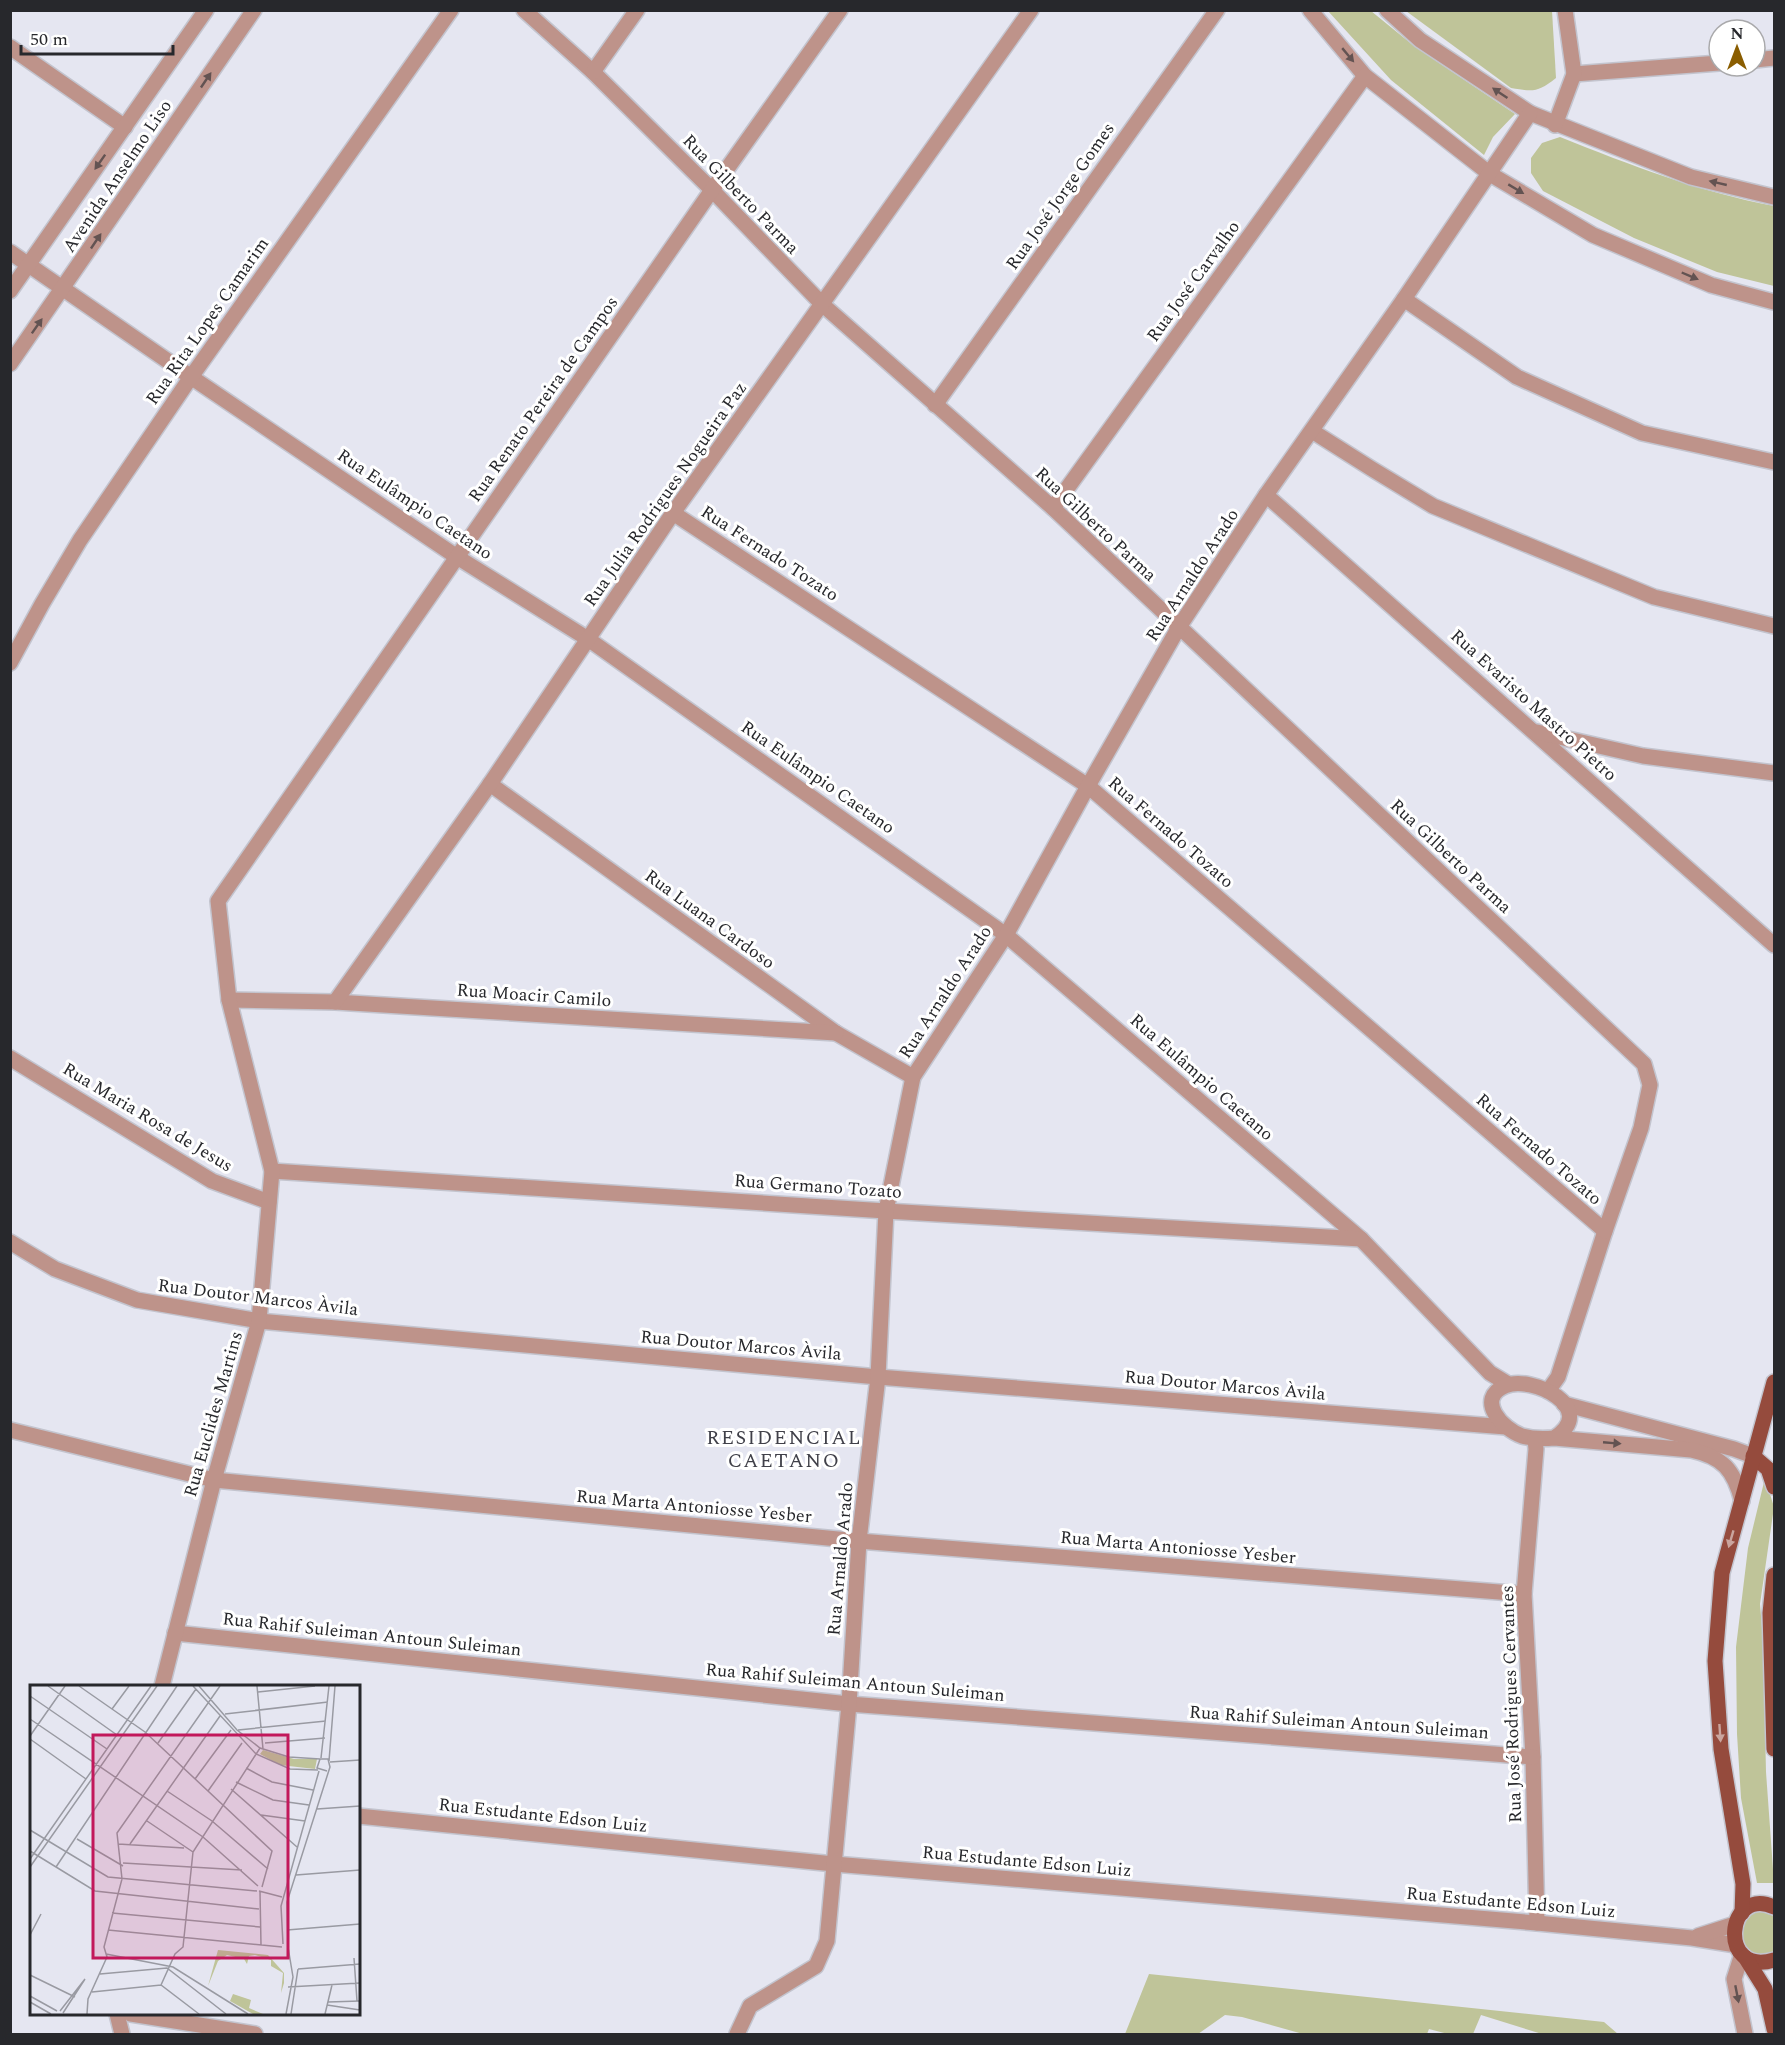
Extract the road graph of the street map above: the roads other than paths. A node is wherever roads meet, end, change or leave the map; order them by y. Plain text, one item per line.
1 (206, 10) edge
2 (254, 10) edge
3 (451, 10) edge
4 (524, 10) edge
5 (637, 10) edge
6 (840, 10) edge
7 (1031, 10) edge
8 (1217, 10) edge
9 (1310, 10) edge
10 (1387, 10) edge
11 (1564, 10) edge
12 (10, 47) edge
13 (1707, 64) edge
14 (593, 72) junction
15 (1574, 74) junction
16 (1365, 76) junction
17 (1530, 113) junction
18 (1555, 124) junction
19 (125, 127) junction
20 (1490, 174) junction
21 (712, 190) junction
22 (1774, 197) edge
23 (10, 252) edge
24 (29, 264) junction
25 (63, 289) junction
26 (10, 291) edge
27 (1404, 299) junction
28 (1774, 302) edge
29 (823, 305) junction
30 (10, 364) edge
31 (191, 377) junction
32 (935, 405) junction
33 (1312, 431) junction
34 (1774, 462) edge
35 (1266, 495) junction
36 (1053, 508) junction
37 (674, 513) junction
38 (457, 557) junction
39 (1774, 626) edge
40 (1179, 627) junction
41 (588, 639) junction
42 (10, 663) edge
43 (1534, 731) junction
44 (1774, 773) edge
45 (490, 784) junction
46 (1088, 786) junction
47 (218, 901) joint
48 (1006, 935) junction
49 (1774, 945) edge
50 (229, 1000) junction
51 (336, 1002) junction
52 (836, 1033) junction
53 (10, 1058) edge
54 (913, 1077) junction
55 (272, 1171) junction
56 (269, 1202) junction
57 (886, 1210) junction
58 (1605, 1231) junction
59 (1361, 1239) junction
60 (10, 1242) edge
61 (259, 1321) junction
62 (878, 1377) junction
63 (1774, 1382) edge
64 (1503, 1387) junction
65 (1556, 1397) junction
66 (1501, 1421) junction
67 (10, 1430) edge
68 (1542, 1441) junction
69 (1753, 1456) junction
70 (214, 1480) junction
71 (1774, 1486) edge
72 (1742, 1501) junction
73 (859, 1541) junction
74 (1774, 1575) edge
75 (1524, 1594) junction
76 (175, 1633) junction
77 (162, 1685) edge
78 (849, 1704) junction
79 (1774, 1749) edge
80 (1533, 1757) junction
81 (360, 1816) edge
82 (834, 1864) junction
83 (1774, 1906) edge
84 (1738, 1919) junction
85 (1537, 1923) junction
86 (1692, 1938) junction
87 (1741, 1952) junction
88 (1774, 1960) edge
89 (117, 2015) edge
90 (143, 2015) edge
91 (1774, 2029) edge
92 (122, 2034) edge
93 (255, 2034) edge
94 (737, 2034) edge
95 (1745, 2034) edge

1 - 19 street, Avenida Anselmo Liso
25 -> 2 street, Avenida Anselmo Liso
3 - 31 street, Rua Rita Lopes Camarim
4 - 14 street, Rua Gilberto Parma
5 - 14 street
6 - 21 street, Rua Renato Pereira de Campos
7 - 29 street, Rua Julia Rodrigues Nogueira Paz
8 - 32 street, Rua José Jorge Gomes
9 -> 16 street
17 -> 10 street
11 - 15 street
12 - 19 street
13 - 15 street
14 - 21 street, Rua Gilberto Parma
15 - 18 street
16 - 20 street
16 - 36 street, Rua José Carvalho
17 - 18 street
17 - 20 street, Rua Arnaldo Arado
22 -> 18 street
19 -> 24 street, Avenida Anselmo Liso
20 - 27 street, Rua Arnaldo Arado
20 -> 28 street
21 - 29 street, Rua Gilberto Parma
21 - 38 street, Rua Renato Pereira de Campos
23 - 24 street, Rua Eulâmpio Caetano
24 - 25 street, Rua Eulâmpio Caetano
24 - 26 street, Avenida Anselmo Liso
30 -> 25 street, Avenida Anselmo Liso
25 - 31 street, Rua Eulâmpio Caetano
27 - 33 street, Rua Arnaldo Arado
27 - 34 street
29 - 32 street, Rua Gilberto Parma
29 - 37 street, Rua Julia Rodrigues Nogueira Paz
31 - 38 street, Rua Eulâmpio Caetano
31 - 42 street, Rua Rita Lopes Camarim
32 - 36 street, Rua Gilberto Parma
33 - 35 street, Rua Arnaldo Arado
33 - 39 street
35 - 40 street, Rua Arnaldo Arado
35 - 43 street, Rua Evaristo Mastro Pietro
36 - 40 street, Rua Gilberto Parma
37 - 41 street, Rua Julia Rodrigues Nogueira Paz
37 - 46 street, Rua Fernado Tozato
38 - 41 street, Rua Eulâmpio Caetano
38 - 47 street, Rua Renato Pereira de Campos
40 - 46 street, Rua Arnaldo Arado
40 - 58 street, Rua Gilberto Parma
41 - 45 street, Rua Julia Rodrigues Nogueira Paz
41 - 48 street, Rua Eulâmpio Caetano
43 - 44 street
43 - 49 street, Rua Evaristo Mastro Pietro
45 - 51 street, Rua Julia Rodrigues Nogueira Paz
45 - 52 street, Rua Luana Cardoso
46 - 48 street, Rua Arnaldo Arado
46 - 58 street, Rua Fernado Tozato
47 - 50 street, Rua Euclides Martins
48 - 54 street, Rua Arnaldo Arado
48 - 59 street, Rua Eulâmpio Caetano
50 - 51 street, Rua Moacir Camilo
50 - 55 street, Rua Euclides Martins
51 - 52 street, Rua Moacir Camilo
52 - 54 street, Rua Luana Cardoso
53 - 56 street, Rua Maria Rosa de Jesus
54 - 57 street, Rua Arnaldo Arado
55 - 56 street, Rua Euclides Martins
55 - 57 street, Rua Germano Tozato
56 - 61 street, Rua Euclides Martins
57 - 59 street, Rua Germano Tozato
57 - 62 street, Rua Arnaldo Arado
58 - 65 street
59 - 64 street, Rua Eulâmpio Caetano
60 - 61 street, Rua Doutor Marcos Àvila
61 - 62 street, Rua Doutor Marcos Àvila
61 - 70 street, Rua Euclides Martins
62 - 66 street, Rua Doutor Marcos Àvila
62 - 73 street, Rua Arnaldo Arado
63 - 69 main road
64 - 65 street
64 - 66 street
65 - 68 street
65 - 69 street
66 - 68 street
67 - 70 street, Rua Marta Antoniosse Yesber
68 -> 72 street
68 - 75 street, Rua José Rodrigues Cervantes
69 - 71 main road
69 - 72 main road
70 - 73 street, Rua Marta Antoniosse Yesber
70 - 76 street, Rua Euclides Martins
72 -> 84 main road
73 - 75 street, Rua Marta Antoniosse Yesber
73 - 78 street, Rua Arnaldo Arado
74 - 79 main road
75 - 80 street, Rua José Rodrigues Cervantes
76 - 77 street, Rua Euclides Martins
76 - 78 street, Rua Rahif Suleiman Antoun Suleiman
78 - 80 street, Rua Rahif Suleiman Antoun Suleiman
78 - 82 street, Rua Arnaldo Arado
80 - 85 street, Rua José Rodrigues Cervantes
81 - 82 street, Rua Estudante Edson Luiz
82 - 85 street, Rua Estudante Edson Luiz
82 - 94 street, Rua Arnaldo Arado
83 - 84 main road
84 - 86 street, Rua Estudante Edson Luiz
84 - 87 main road
85 - 86 street, Rua Estudante Edson Luiz
86 - 87 street, Rua Estudante Edson Luiz
87 - 88 main road
87 - 91 main road
87 -> 95 street
89 - 92 street
90 - 93 street

